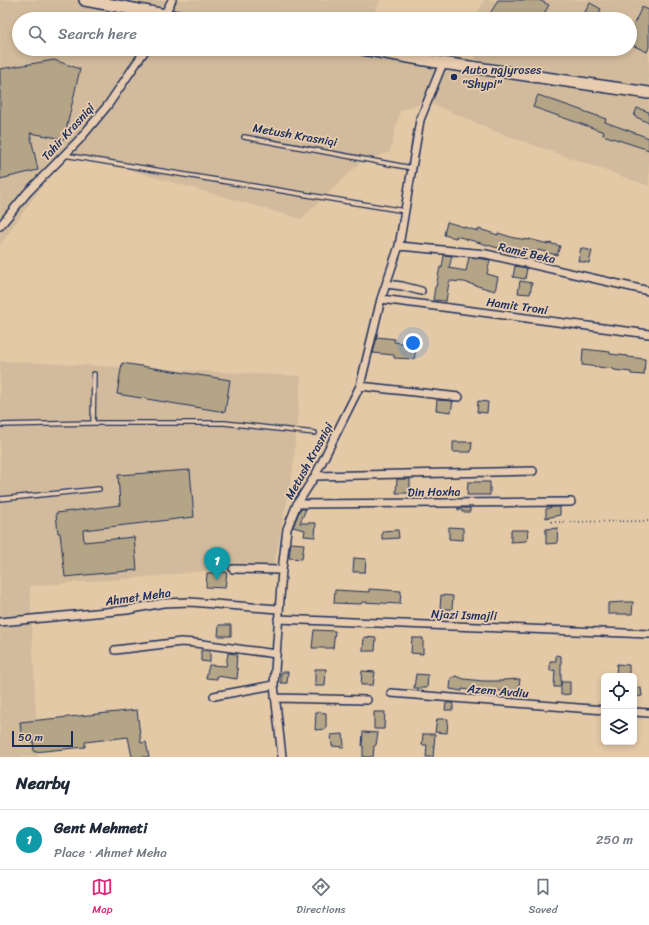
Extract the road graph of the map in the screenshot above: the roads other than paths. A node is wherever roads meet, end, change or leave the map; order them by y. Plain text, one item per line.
1 (85, 0) edge
2 (172, 0) edge
3 (140, 12) edge
4 (166, 12) edge
5 (141, 56) edge
6 (403, 56) edge
7 (443, 63) junction
8 (649, 93) edge
9 (244, 137) dead end
10 (64, 155) junction
11 (412, 168) junction
12 (405, 211) junction
13 (0, 226) edge
14 (399, 246) junction
15 (386, 284) junction
16 (421, 291) dead end
17 (649, 291) edge
18 (382, 299) junction
19 (649, 334) edge
20 (94, 374) dead end
21 (360, 386) junction
22 (459, 397) dead end
23 (93, 423) junction
24 (0, 426) edge
25 (315, 433) dead end
26 (533, 471) dead end
27 (315, 476) junction
28 (99, 489) dead end
29 (0, 499) edge
30 (571, 502) dead end
31 (297, 504) junction
32 (233, 569) dead end
33 (282, 570) junction
34 (278, 609) junction
35 (278, 619) junction
36 (0, 622) edge
37 (649, 634) edge
38 (115, 650) dead end
39 (276, 654) junction
40 (274, 685) junction
41 (391, 693) dead end
42 (214, 696) dead end
43 (275, 698) junction
44 (367, 700) dead end
45 (601, 710) edge
46 (637, 712) edge
47 (649, 713) edge
48 (282, 757) edge

1 - 3 main road
2 - 4 street
5 - 10 street, Tahir Krasniqi
6 - 7 main road
7 - 8 main road
7 - 11 street, Metush Krasniqi
9 - 11 lane, Metush Krasniqi
10 - 12 lane
10 - 13 street, Tahir Krasniqi
11 - 12 street, Metush Krasniqi
12 - 14 street, Metush Krasniqi
14 - 15 street, Metush Krasniqi
14 - 17 street, Ramë Beka
15 - 16 street
15 - 18 street, Metush Krasniqi
18 - 19 street, Hamit Troni
18 - 21 street, Metush Krasniqi
20 - 23 lane
21 - 22 street
21 - 27 street, Metush Krasniqi
23 - 24 lane
23 - 25 lane
26 - 27 street
27 - 31 street, Metush Krasniqi
28 - 29 lane
30 - 31 street, Din Hoxha
31 - 33 street, Metush Krasniqi
32 - 33 street
33 - 34 street, Metush Krasniqi
34 - 35 street, Metush Krasniqi
34 - 36 street, Ahmet Meha
35 - 37 street, Njazi Ismajli
35 - 39 street, Metush Krasniqi
38 - 39 street
39 - 40 street, Metush Krasniqi
40 - 42 street
40 - 43 street, Metush Krasniqi
41 - 45 street, Azem Avdiu
43 - 44 street
43 - 48 street, Metush Krasniqi
46 - 47 street

